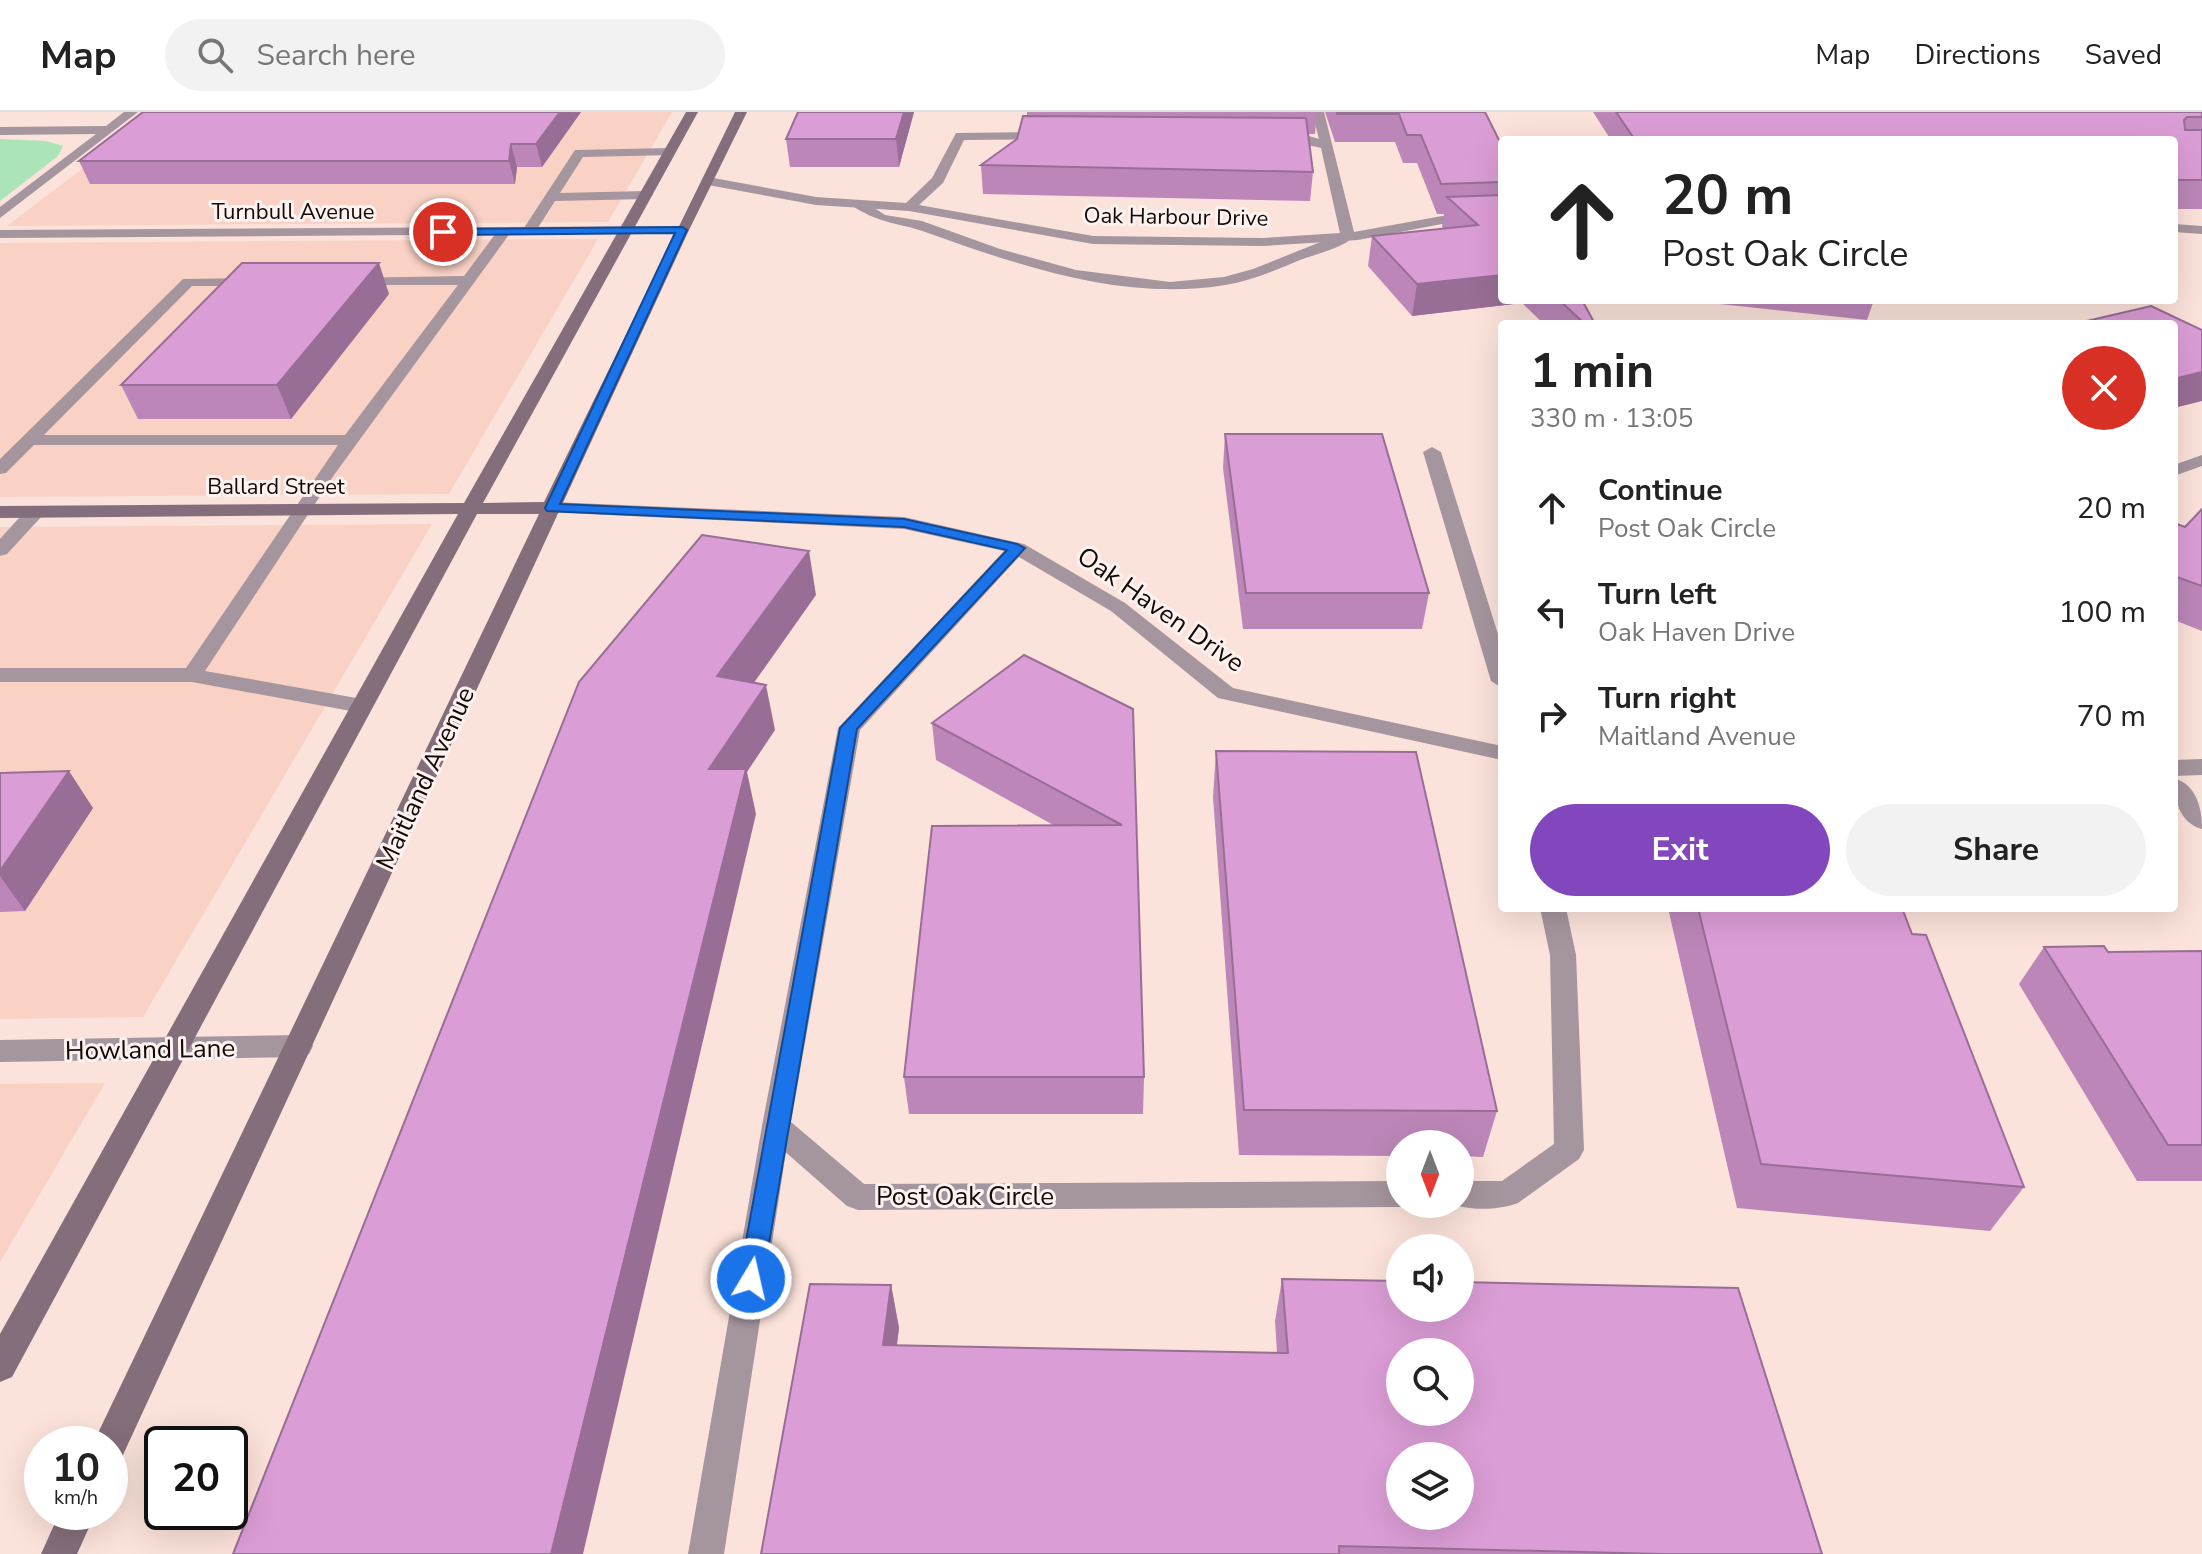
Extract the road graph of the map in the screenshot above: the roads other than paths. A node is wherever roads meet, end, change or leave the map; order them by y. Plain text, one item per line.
1 (132, 112) edge
2 (692, 112) edge
3 (741, 112) edge
4 (1318, 112) edge
5 (108, 130) junction
6 (0, 131) edge
7 (1069, 136) edge
8 (1265, 138) edge
9 (1327, 146) junction
10 (670, 152) junction
11 (708, 181) junction
12 (646, 195) junction
13 (551, 197) junction
14 (859, 204) junction
15 (909, 207) junction
16 (0, 214) edge
17 (1498, 218) edge
18 (2178, 228) edge
19 (626, 230) junction
20 (682, 230) junction
21 (2202, 230) edge
22 (529, 231) junction
23 (504, 232) junction
24 (0, 234) edge
25 (1348, 236) junction
26 (468, 280) junction
27 (266, 281) edge
28 (328, 281) edge
29 (29, 440) junction
30 (350, 440) junction
31 (1432, 452) dead end
32 (2202, 460) edge
33 (0, 469) edge
34 (2178, 469) edge
35 (552, 508) junction
36 (470, 509) junction
37 (302, 510) junction
38 (0, 512) edge
39 (35, 512) junction
40 (1017, 548) junction
41 (0, 550) edge
42 (1498, 668) edge
43 (0, 675) edge
44 (192, 675) junction
45 (362, 706) junction
46 (1498, 752) edge
47 (2202, 767) edge
48 (2178, 768) edge
49 (2178, 791) edge
50 (2202, 821) edge
51 (1554, 912) edge
52 (299, 1046) junction
53 (174, 1048) junction
54 (0, 1051) edge
55 (776, 1126) junction
56 (1386, 1194) edge
57 (1474, 1194) edge
58 (0, 1366) edge
59 (119, 1426) edge
60 (70, 1530) edge
61 (59, 1554) edge
62 (706, 1554) edge

1 - 5 street
2 - 10 main road
3 - 11 main road, Maitland Avenue
4 - 9 street
5 - 6 street
5 - 16 street
7 - 15 street
8 - 9 street
9 - 25 street
10 - 12 main road
10 - 13 street
11 - 14 street, Oak Harbour Drive
11 - 20 main road, Maitland Avenue
12 - 13 street
12 - 19 main road
13 - 22 street
14 - 15 street, Oak Harbour Drive
14 - 25 street
15 - 25 street, Oak Harbour Drive
17 - 25 street, Oak Harbour Drive
18 - 21 street
19 - 20 street, Turnbull Avenue
19 - 22 street, Turnbull Avenue
19 - 36 main road
20 - 35 main road, Maitland Avenue
22 - 23 street, Turnbull Avenue
23 - 24 street, Turnbull Avenue
23 - 26 street
26 - 28 street
26 - 30 street
27 - 29 street
29 - 30 street
29 - 33 street
30 - 37 street
31 - 42 street
32 - 34 street
35 - 36 main road, Ballard Street
35 - 40 street, Oak Haven Drive
35 - 52 main road, Maitland Avenue
36 - 37 main road, Ballard Street
36 - 45 main road
37 - 39 main road, Ballard Street
37 - 44 street
38 - 39 main road, Ballard Street
39 - 41 street
40 - 46 street, Oak Haven Drive
40 - 55 street
43 - 44 street
44 - 45 street
45 - 53 main road
47 - 48 street
49 - 50 street
51 - 57 street
52 - 53 street, Howland Lane
52 - 59 main road, Maitland Avenue
53 - 54 street, Howland Lane
53 - 58 main road
55 - 56 street, Post Oak Circle
55 - 62 street
60 - 61 main road

